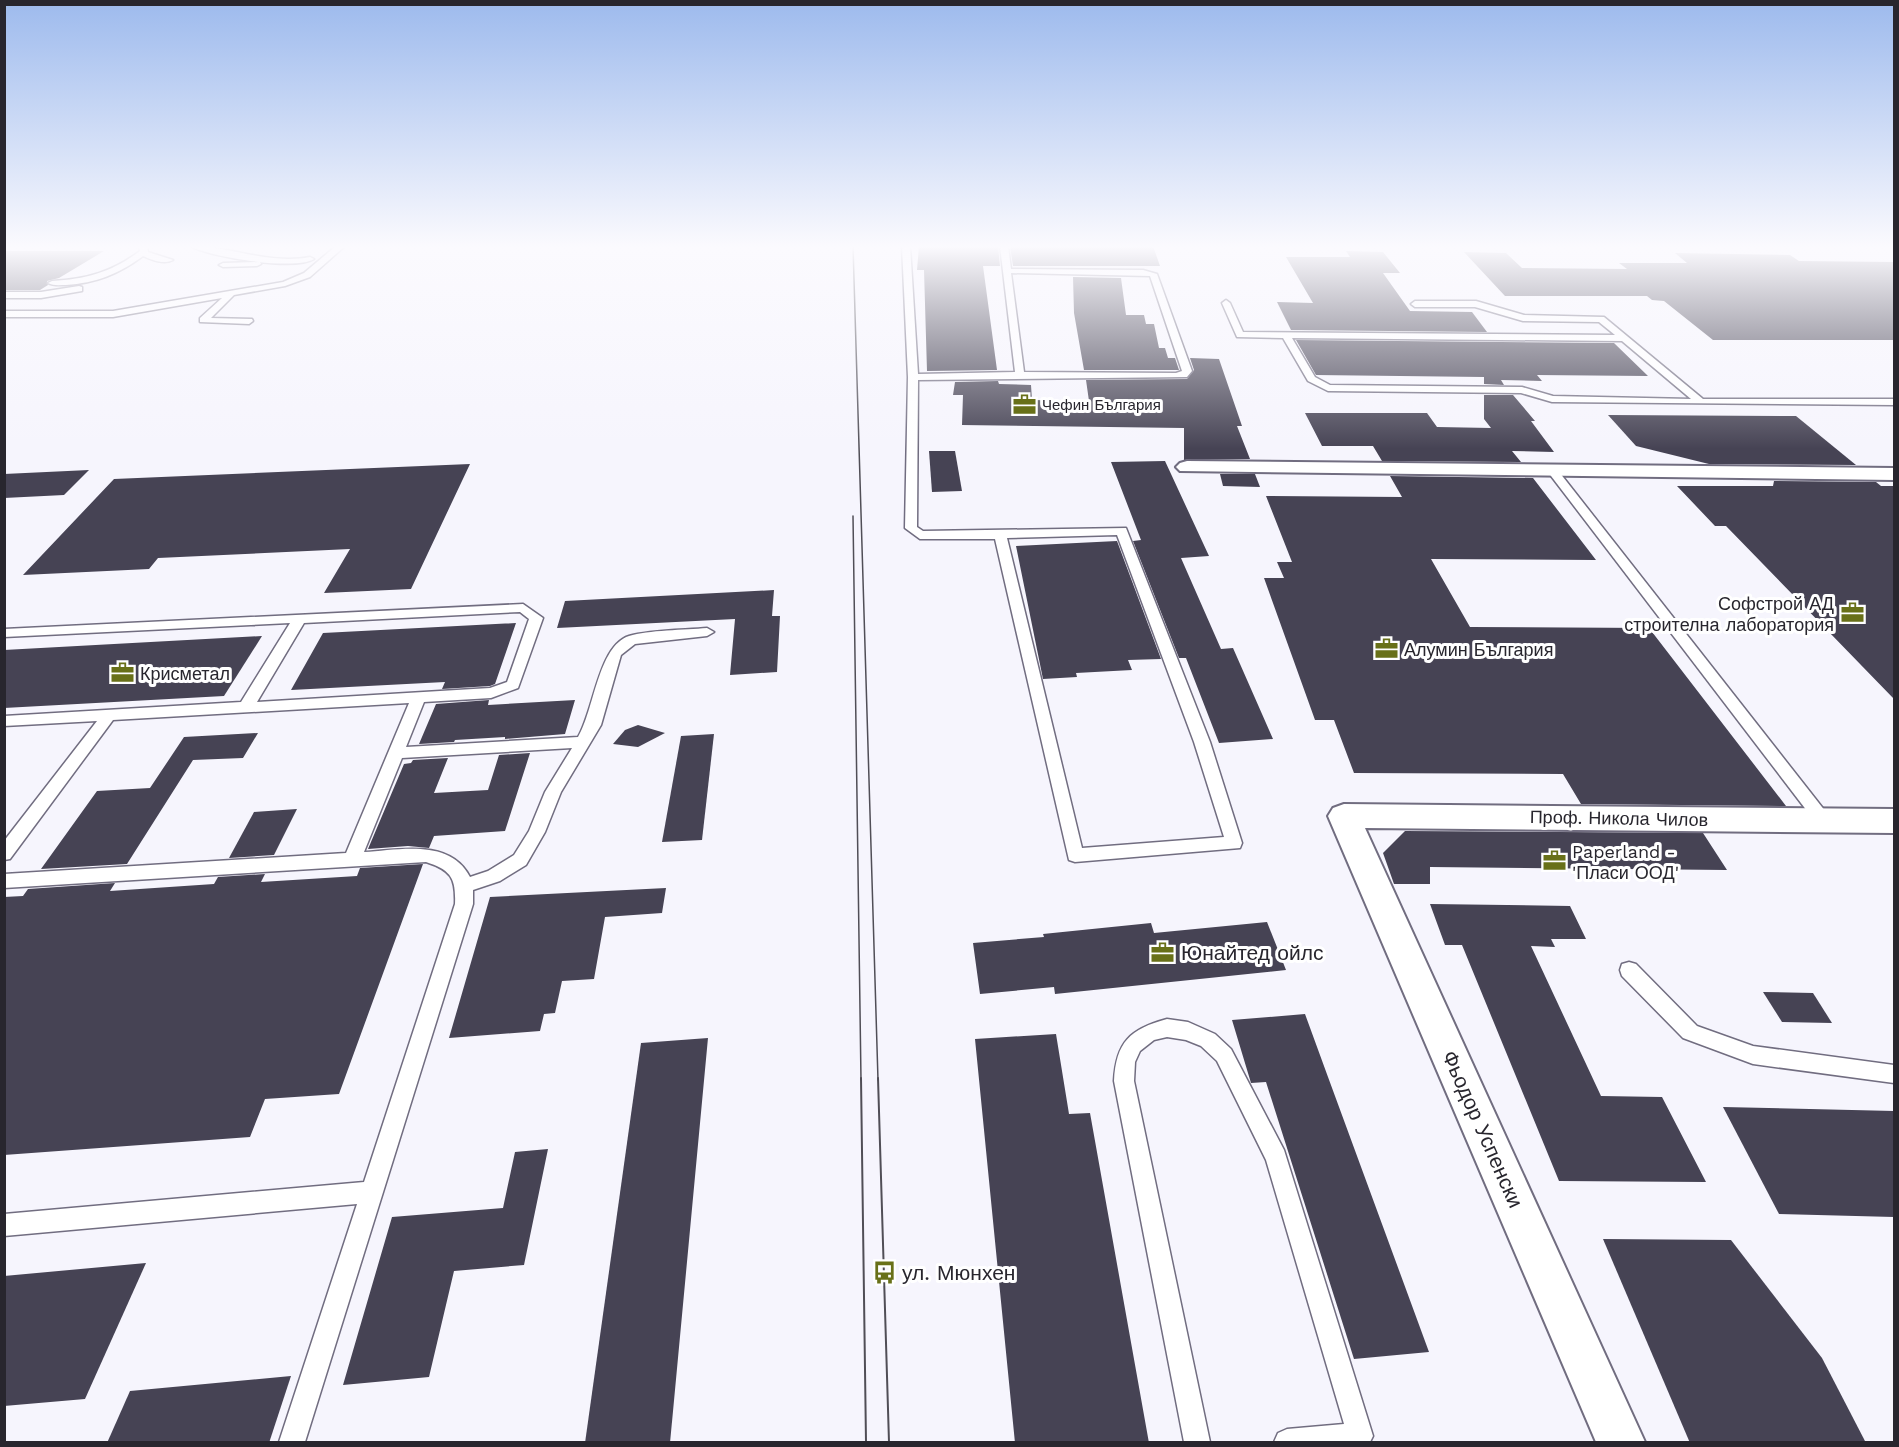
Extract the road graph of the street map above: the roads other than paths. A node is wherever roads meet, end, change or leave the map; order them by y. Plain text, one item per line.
1 (4, 314) edge
2 (116, 314) edge
3 (211, 314) edge
4 (910, 314) edge
5 (1012, 314) edge
6 (1167, 314) edge
7 (1231, 314) edge
8 (1508, 314) edge
9 (249, 321) dead end
10 (1286, 336) junction
11 (1624, 338) junction
12 (1020, 375) junction
13 (913, 377) junction
14 (1701, 402) junction
15 (1894, 402) edge
16 (1187, 466) dead end
17 (1552, 470) junction
18 (1894, 474) edge
19 (1000, 535) junction
20 (299, 619) junction
21 (707, 632) dead end
22 (4, 633) edge
23 (419, 697) junction
24 (246, 707) junction
25 (109, 715) junction
26 (4, 721) edge
27 (581, 742) junction
28 (396, 753) junction
29 (1344, 816) joint
30 (1823, 820) junction
31 (1894, 821) edge
32 (4, 854) edge
33 (352, 860) junction
34 (4, 881) edge
35 (465, 886) junction
36 (1629, 970) dead end
37 (1894, 1074) edge
38 (371, 1192) junction
39 (4, 1225) edge
40 (292, 1443) edge
41 (1197, 1443) edge
42 (1287, 1443) edge
43 (1621, 1443) edge

1 - 2 lane
3 - 9 lane
4 - 13 lane
5 - 12 lane
6 - 12 lane
7 - 10 lane
8 - 11 lane
10 - 11 lane
10 - 14 lane
11 - 14 lane
12 - 13 lane
13 - 19 lane
14 - 15 lane
16 - 17 street
17 - 18 street
17 - 30 lane
19 - 19 lane
20 - 22 lane
20 - 23 lane
20 - 24 lane
21 - 27 lane
23 - 24 lane
23 - 28 lane
24 - 25 lane
25 - 26 lane
25 - 32 lane
27 - 28 lane
27 - 35 lane
28 - 33 lane
29 - 30 street, Проф. Никола Чилов
29 - 43 street, Фьодор Успенски
30 - 31 street, Проф. Никола Чилов
33 - 34 lane
33 - 35 lane
35 - 38 lane
36 - 37 lane
38 - 39 lane
38 - 40 lane
41 - 42 lane

